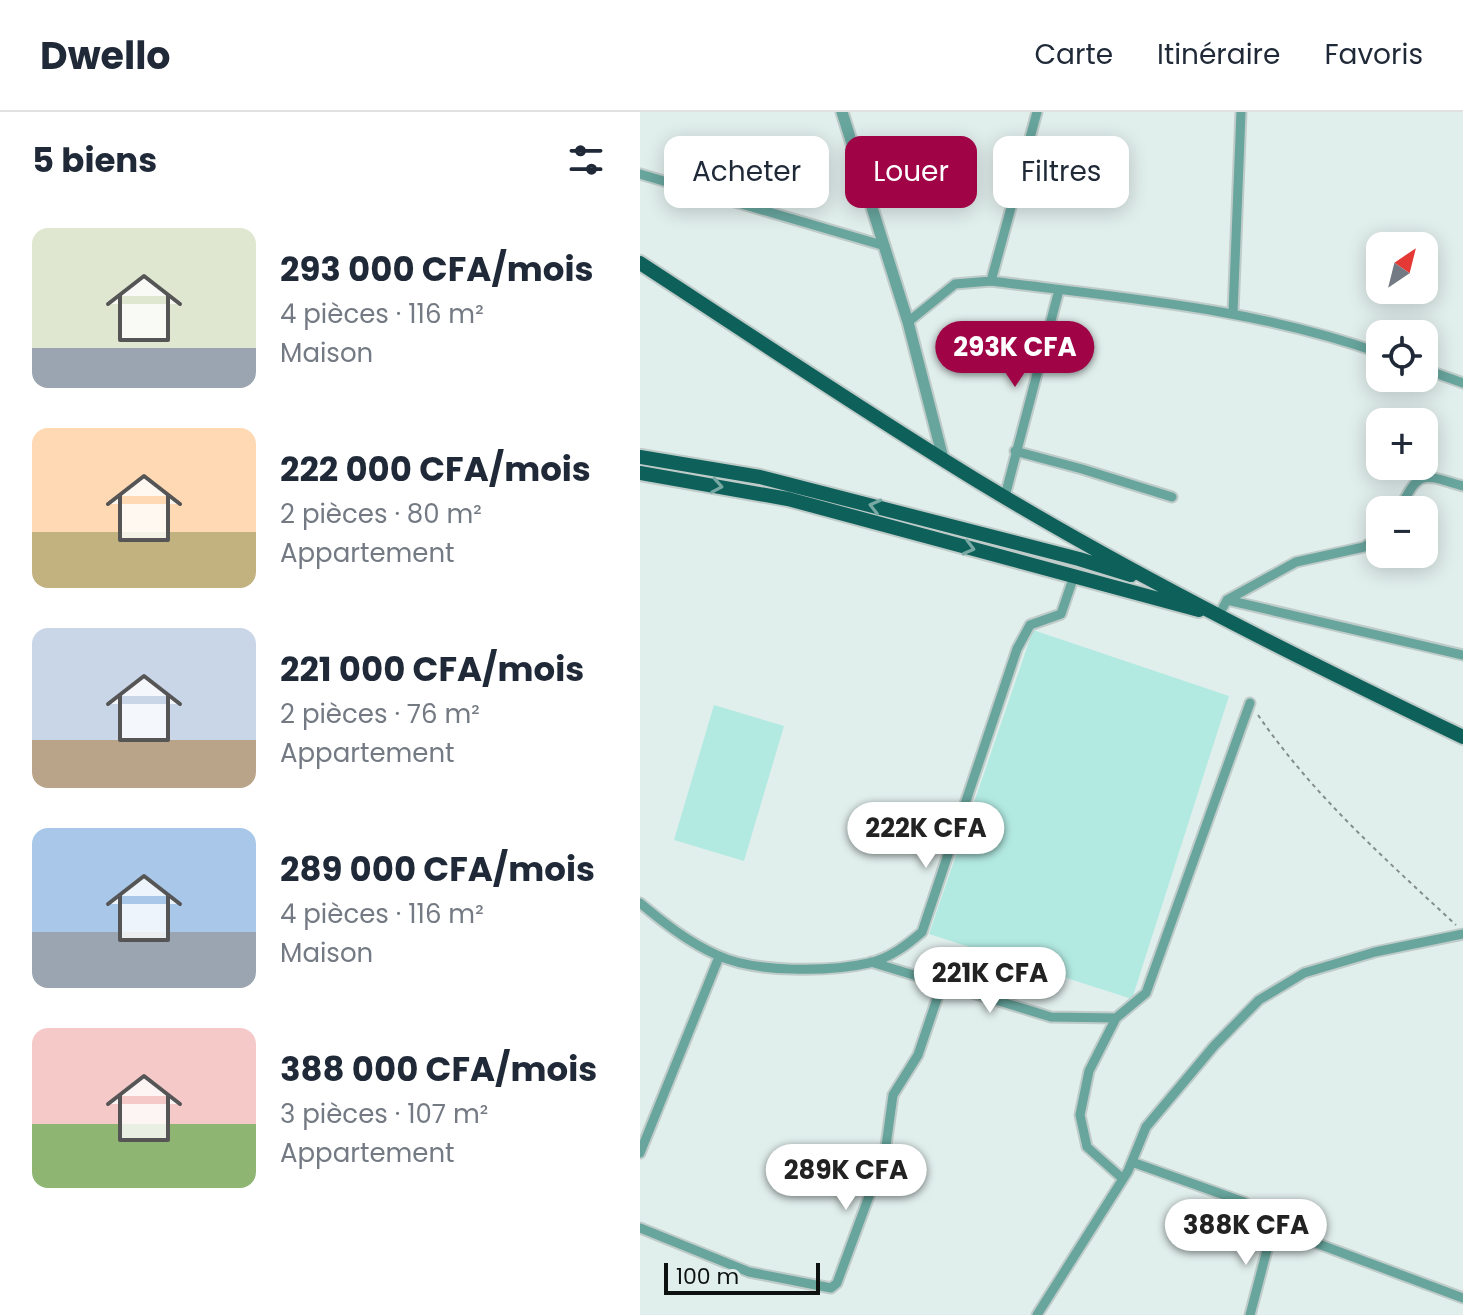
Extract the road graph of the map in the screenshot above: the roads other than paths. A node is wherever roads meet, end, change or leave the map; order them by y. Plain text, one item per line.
1 (842, 112) edge
2 (1037, 112) edge
3 (1241, 112) edge
4 (640, 174) edge
5 (885, 246) junction
6 (640, 263) edge
7 (991, 281) junction
8 (1059, 290) junction
9 (1233, 313) junction
10 (908, 322) junction
11 (1366, 348) edge
12 (1438, 374) edge
13 (1463, 383) edge
14 (1015, 451) junction
15 (640, 457) edge
16 (943, 458) junction
17 (640, 473) edge
18 (1463, 486) edge
19 (1005, 496) junction
20 (1406, 496) edge
21 (1172, 497) dead end
22 (1082, 541) junction
23 (1366, 546) edge
24 (1079, 559) junction
25 (1074, 576) junction
26 (1166, 587) junction
27 (1227, 600) junction
28 (1219, 615) junction
29 (1463, 655) edge
30 (1250, 703) road end
31 (1463, 737) edge
32 (640, 903) edge
33 (1463, 932) edge
34 (719, 957) junction
35 (871, 962) junction
36 (942, 984) junction
37 (1116, 1018) junction
38 (640, 1153) edge
39 (1132, 1162) junction
40 (1123, 1179) junction
41 (1273, 1227) junction
42 (640, 1228) edge
43 (1463, 1298) edge
44 (1037, 1315) edge
45 (1250, 1315) edge

1 - 5 street
2 - 7 street
3 - 9 street
4 - 5 street
5 - 10 street
6 - 16 main road
7 - 8 street
7 - 10 street
8 - 9 street
8 - 14 street
9 - 11 street
10 - 16 street
12 - 13 street
14 - 19 street
14 - 21 street
24 -> 15 main road
16 - 19 main road
17 -> 25 main road
18 - 20 street
19 - 22 main road
22 - 24 main road
22 - 26 main road
23 - 27 street
24 - 25 main road
24 - 26 main road
25 - 28 main road
25 - 35 street
26 - 28 main road
27 - 28 street
27 - 29 street
28 - 31 main road
30 - 37 street
32 - 34 street
33 - 39 street
34 - 35 street
34 - 38 street
35 - 36 street
36 - 37 street
36 - 42 street
37 - 40 street
39 - 40 street
39 - 41 street
40 - 44 street
41 - 43 street
41 - 45 street

